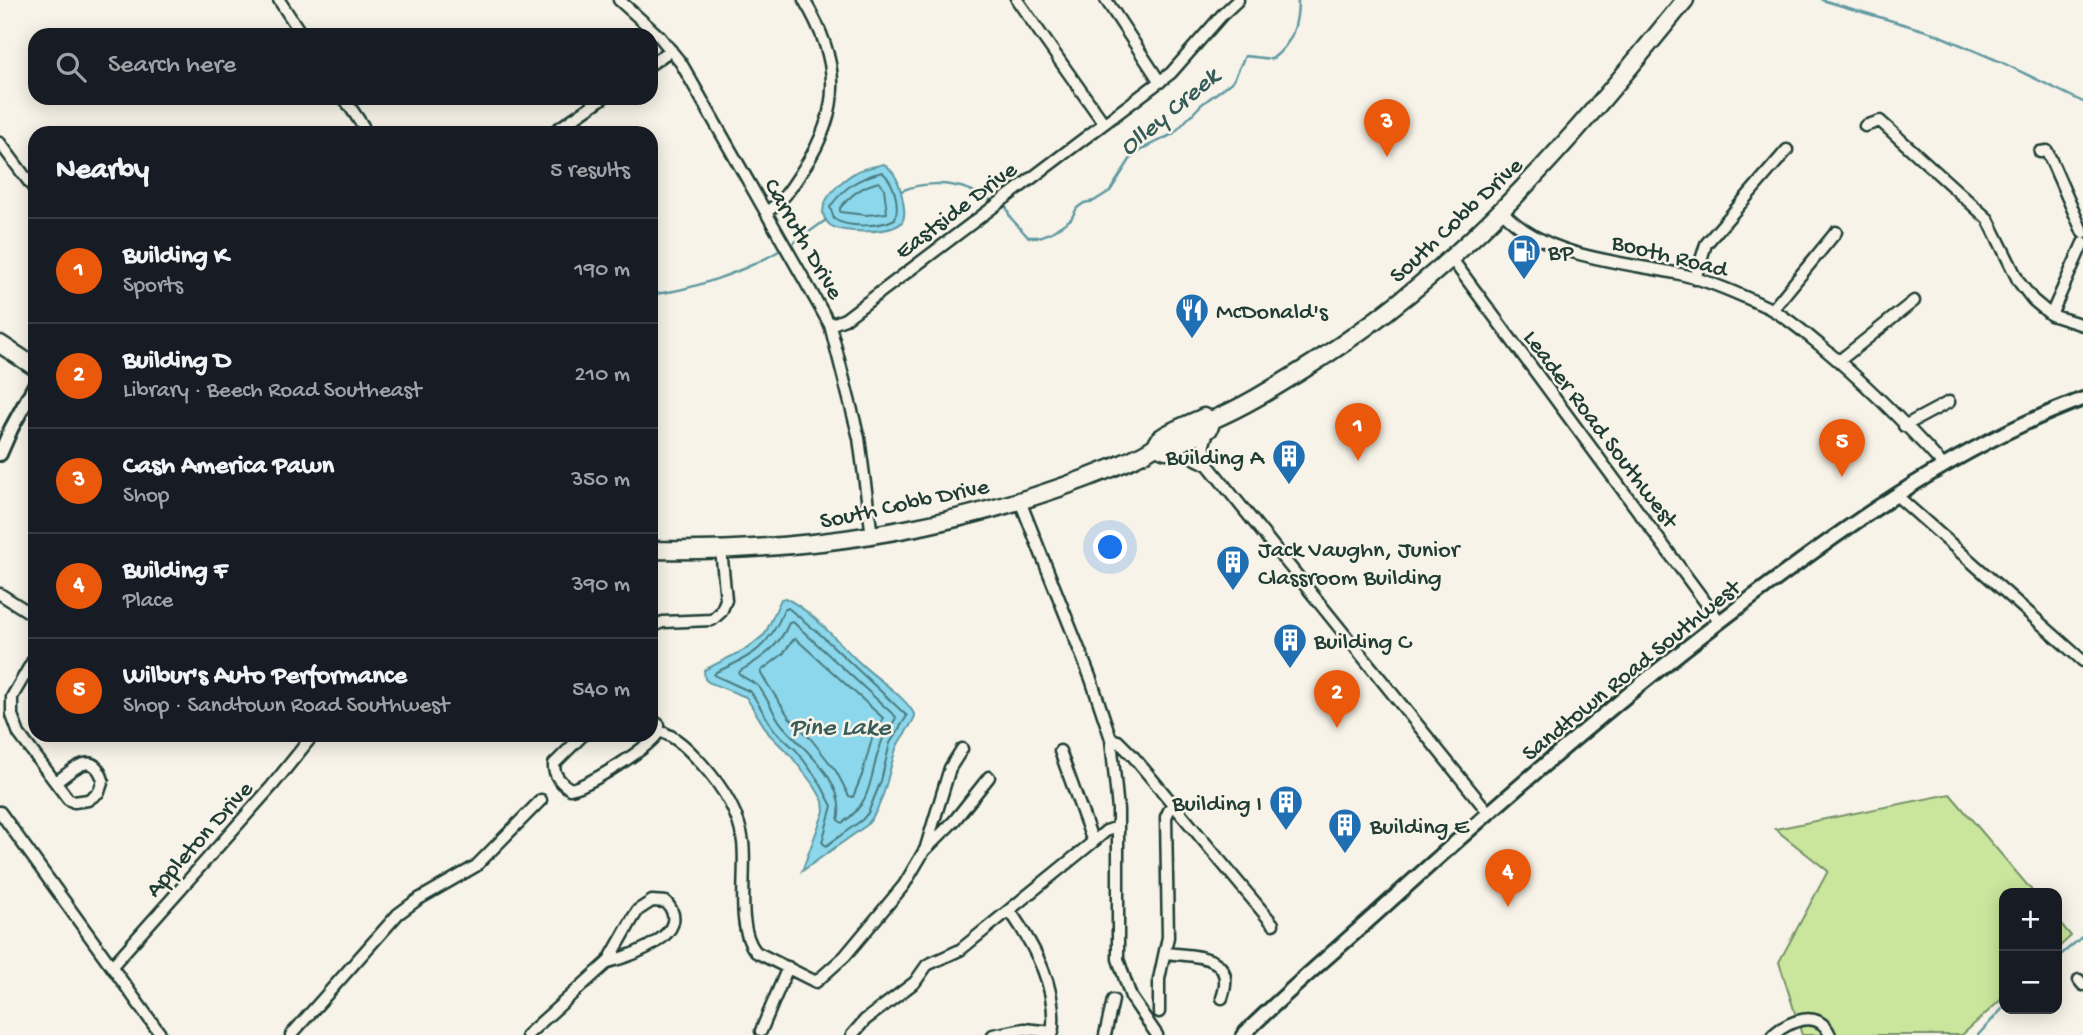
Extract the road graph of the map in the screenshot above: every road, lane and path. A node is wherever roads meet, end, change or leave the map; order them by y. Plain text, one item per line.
1 (279, 0) edge
2 (619, 0) edge
3 (804, 0) edge
4 (1017, 0) edge
5 (1106, 0) edge
6 (1238, 0) edge
7 (1685, 0) edge
8 (297, 28) edge
9 (651, 28) edge
10 (658, 36) edge
11 (671, 50) junction
12 (658, 59) edge
13 (1160, 82) junction
14 (349, 105) edge
15 (593, 105) edge
16 (1103, 122) junction
17 (363, 126) dead end
18 (562, 126) edge
19 (1864, 126) dead end
20 (0, 143) edge
21 (1787, 150) dead end
22 (2040, 152) dead end
23 (28, 181) edge
24 (1502, 211) junction
25 (766, 212) junction
26 (1836, 232) dead end
27 (2083, 233) edge
28 (2083, 243) edge
29 (1451, 258) junction
30 (1695, 279) junction
31 (1914, 301) dead end
32 (1772, 310) junction
33 (2051, 315) junction
34 (830, 325) junction
35 (2083, 325) edge
36 (0, 344) edge
37 (1839, 361) junction
38 (28, 362) edge
39 (28, 397) edge
40 (2083, 399) edge
41 (1949, 402) dead end
42 (1211, 425) junction
43 (1904, 426) junction
44 (1161, 448) junction
45 (0, 454) edge
46 (1208, 465) junction
47 (1943, 465) junction
48 (1896, 495) junction
49 (1020, 501) junction
50 (872, 536) junction
51 (658, 550) edge
52 (721, 550) junction
53 (0, 594) edge
54 (28, 612) edge
55 (1720, 622) junction
56 (658, 624) edge
57 (2083, 661) edge
58 (28, 668) edge
59 (658, 725) edge
60 (659, 730) joint
61 (1111, 739) junction
62 (307, 742) edge
63 (576, 742) edge
64 (650, 742) edge
65 (962, 750) dead end
66 (1060, 751) dead end
67 (989, 777) dead end
68 (56, 782) junction
69 (541, 800) dead end
70 (1172, 804) junction
71 (0, 812) edge
72 (1488, 812) junction
73 (1118, 827) junction
74 (1093, 842) junction
75 (924, 851) junction
76 (1010, 911) junction
77 (1273, 924) dead end
78 (1166, 953) junction
79 (608, 962) junction
80 (112, 966) junction
81 (788, 967) junction
82 (1222, 998) dead end
83 (1113, 1000) dead end
84 (1159, 1012) dead end
85 (761, 1031) dead end
86 (1053, 1034) edge
87 (1157, 1034) edge
88 (1243, 1034) edge
89 (161, 1035) edge
90 (292, 1035) edge
91 (527, 1035) edge
92 (852, 1035) edge
93 (993, 1035) edge
94 (1105, 1035) edge
95 (1773, 1035) edge
96 (1830, 1035) edge

1 - 8 street
2 - 9 street, Carruth Drive
3 - 25 street
4 - 16 street
5 - 13 street
6 - 13 street, Eastside Drive
7 - 24 main road, South Cobb Drive
10 - 11 street, Carruth Drive
11 - 12 street
11 - 25 street, Carruth Drive
13 - 16 street, Eastside Drive
14 - 17 street
15 - 18 street
16 - 34 street, Eastside Drive
19 - 33 street
20 - 23 street
21 - 30 street
22 - 27 street
24 - 29 main road, South Cobb Drive
24 - 30 street, Booth Road
25 - 34 street, Carruth Drive
26 - 32 street
28 - 33 street
29 - 42 main road, South Cobb Drive
29 - 55 street, Leader Road Southwest
30 - 32 street, Booth Road
31 - 37 street
32 - 37 street, Booth Road
33 - 35 street
34 - 50 street, Carruth Drive
36 - 38 main road
37 - 43 street, Booth Road
39 - 45 street
40 - 47 street, Sandtown Road Southwest
41 - 43 street
42 - 44 main road, South Cobb Drive
42 - 46 street
43 - 47 street, Booth Road
44 - 46 street
44 - 49 main road, South Cobb Drive
46 - 72 street
47 - 48 street, Sandtown Road Southwest
48 - 55 street, Sandtown Road Southwest
48 - 57 street
49 - 50 main road, South Cobb Drive
49 - 61 street
50 - 52 main road, South Cobb Drive
51 - 52 main road, South Cobb Drive
52 - 56 street
53 - 54 street
55 - 72 street, Sandtown Road Southwest
58 - 68 street
59 - 60 street
60 - 81 street
61 - 70 street
61 - 73 street
62 - 80 street, Appleton Drive
63 - 64 street
65 - 75 street
66 - 74 street
67 - 75 street
68 - 68 street
69 - 90 street
70 - 77 street
70 - 78 street
71 - 80 street
72 - 88 street, Sandtown Road Southwest
73 - 74 street
73 - 87 street
74 - 76 street
75 - 81 street
76 - 86 street
76 - 92 street
78 - 82 street
78 - 84 street
79 - 79 street
79 - 91 street
80 - 89 street
81 - 85 street
83 - 94 street
86 - 93 street
95 - 96 street

